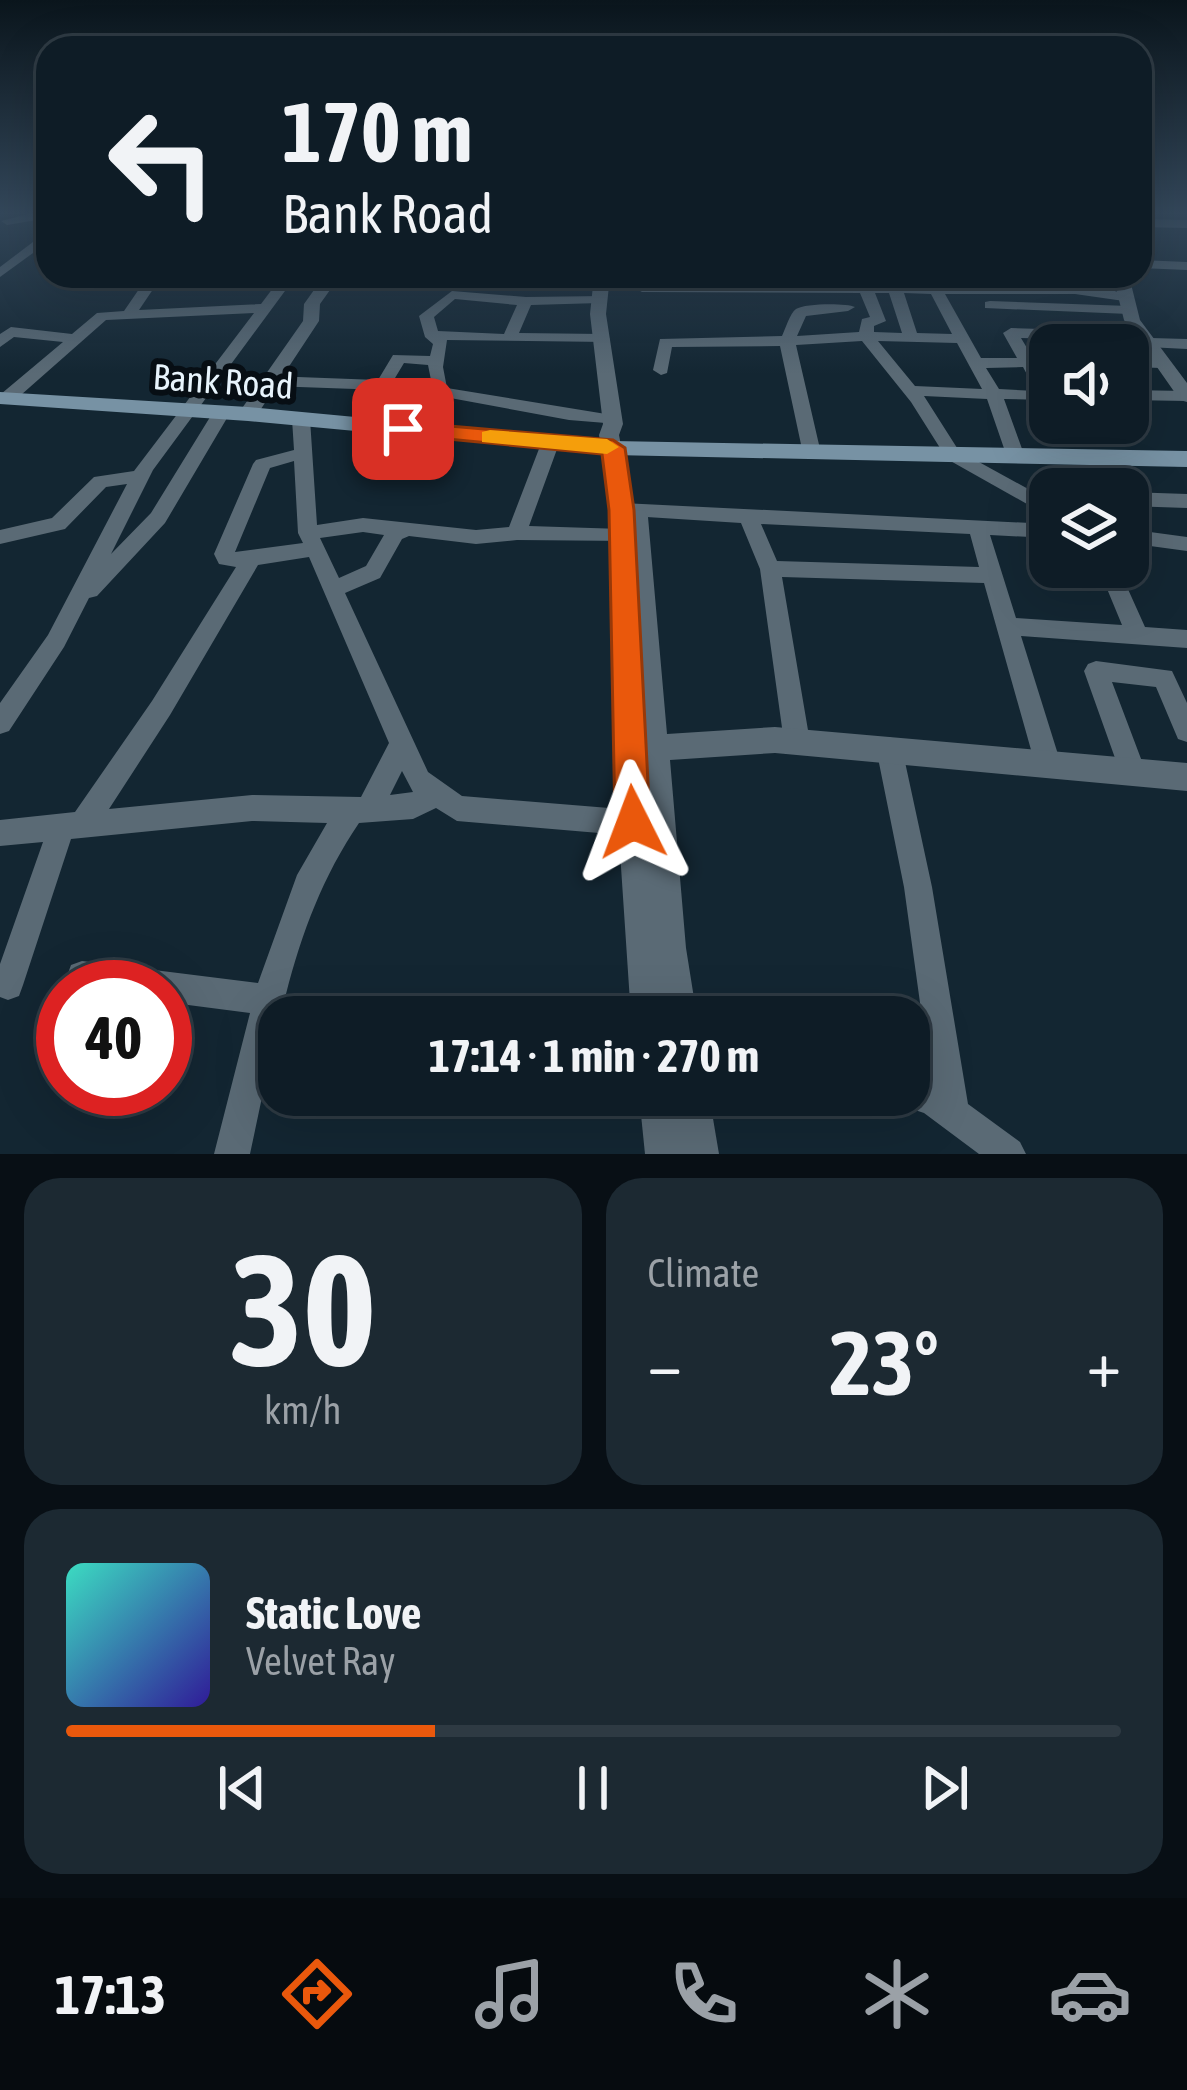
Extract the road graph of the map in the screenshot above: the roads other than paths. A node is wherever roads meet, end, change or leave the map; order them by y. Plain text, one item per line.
1 (145, 288) edge
2 (280, 288) edge
3 (323, 288) edge
4 (446, 288) edge
5 (857, 288) edge
6 (863, 288) edge
7 (897, 288) edge
8 (934, 288) edge
9 (1027, 288) edge
10 (1124, 288) edge
11 (622, 295) edge
12 (445, 298) junction
13 (526, 301) junction
14 (1127, 303) junction
15 (989, 305) dead end
16 (848, 307) dead end
17 (266, 308) junction
18 (130, 312) junction
19 (1138, 324) edge
20 (1029, 334) edge
21 (432, 335) junction
22 (866, 336) junction
23 (511, 337) junction
24 (911, 338) junction
25 (76, 339) junction
26 (602, 339) junction
27 (964, 339) junction
28 (1149, 340) edge
29 (788, 341) junction
30 (0, 342) edge
31 (1149, 344) edge
32 (1187, 344) edge
33 (436, 361) junction
34 (1028, 362) joint
35 (978, 363) junction
36 (1149, 363) edge
37 (1163, 364) junction
38 (662, 370) dead end
39 (1187, 370) edge
40 (271, 381) junction
41 (910, 391) junction
42 (1186, 394) edge
43 (1149, 395) edge
44 (994, 396) junction
45 (1029, 396) edge
46 (3, 398) edge
47 (189, 411) junction
48 (221, 413) junction
49 (248, 414) junction
50 (301, 419) junction
51 (612, 436) junction
52 (551, 441) junction
53 (810, 444) junction
54 (1187, 447) edge
55 (950, 450) junction
56 (303, 452) junction
57 (1015, 452) junction
58 (1187, 459) edge
59 (141, 476) junction
60 (1029, 497) edge
61 (1149, 500) edge
62 (1187, 501) edge
63 (747, 514) junction
64 (627, 519) junction
65 (978, 528) junction
66 (400, 531) junction
67 (1029, 531) edge
68 (518, 533) junction
69 (0, 537) edge
70 (1149, 539) edge
71 (311, 541) junction
72 (1187, 544) edge
73 (252, 558) junction
74 (770, 568) junction
75 (992, 575) junction
76 (1117, 588) edge
77 (333, 590) junction
78 (77, 601) junction
79 (1007, 626) junction
80 (1136, 633) junction
81 (1187, 639) edge
82 (10, 693) edge
83 (0, 723) edge
84 (1187, 731) edge
85 (797, 742) junction
86 (402, 744) junction
87 (890, 748) junction
88 (642, 749) junction
89 (1048, 764) junction
90 (1133, 772) junction
91 (1187, 777) edge
92 (437, 794) junction
93 (360, 810) junction
94 (646, 824) junction
95 (71, 827) junction
96 (0, 832) edge
97 (8, 985) dead end
98 (192, 990) edge
99 (274, 996) edge
100 (649, 996) edge
101 (675, 996) edge
102 (258, 998) edge
103 (258, 1056) edge
104 (930, 1102) edge
105 (953, 1114) junction
106 (674, 1116) edge
107 (686, 1116) edge
108 (232, 1154) edge
109 (664, 1154) edge
110 (699, 1154) edge
111 (1008, 1154) edge

1 - 18 street
2 - 17 street
3 - 40 street
4 - 12 street
5 - 11 street
6 - 22 street
7 - 24 street
8 - 27 street
9 - 14 street
10 - 14 street
11 - 13 street
11 - 26 street
12 - 13 street
12 - 21 street
13 - 23 street
14 - 15 street
14 - 19 street
16 - 29 street
17 - 18 street
17 - 47 street
18 - 25 street
20 - 34 street
21 - 23 street
21 - 33 street
22 - 24 street
22 - 29 street
22 - 41 street
23 - 26 street
24 - 27 street
25 - 30 street
25 - 46 street
26 - 51 street
27 - 35 street
28 - 32 street
29 - 38 street
29 - 53 street
31 - 37 street
33 - 40 street
33 - 51 street
34 - 35 street
35 - 44 street
36 - 37 street
37 - 39 street
37 - 42 street
40 - 49 street
41 - 44 street
41 - 55 street
42 - 43 street
44 - 45 street
44 - 57 street
46 - 47 main road, Bank Road
47 - 48 main road, Bank Road
47 - 59 street
48 - 49 main road, Bank Road
48 - 78 street
49 - 50 main road, Bank Road
50 - 52 main road, Bank Road
50 - 56 street
51 - 52 main road, Bank Road
51 - 53 main road, Bank Road
51 - 64 street
52 - 68 street
53 - 55 main road, Bank Road
54 - 57 main road
55 - 57 main road, Bank Road
55 - 60 street
56 - 71 street
56 - 73 street
57 - 58 main road
59 - 69 street
59 - 78 street
61 - 62 street
63 - 64 street
63 - 65 street
63 - 74 street
64 - 68 street
64 - 88 street
65 - 67 street
65 - 75 street
66 - 68 street
66 - 71 street
66 - 77 street
70 - 72 street
71 - 73 street
71 - 77 street
73 - 95 street
74 - 75 street
74 - 85 street
75 - 79 street
76 - 80 street
77 - 86 street
78 - 82 street
79 - 80 street
79 - 89 street
80 - 81 street
82 - 83 street
84 - 90 street
85 - 87 street
85 - 88 street
86 - 92 street
86 - 93 street
87 - 89 street
87 - 105 street
88 - 94 street
89 - 90 street
90 - 91 street
92 - 93 street
92 - 94 street
93 - 95 street
93 - 99 street
94 - 100 street
94 - 101 street
95 - 96 street
95 - 97 street
98 - 102 street
103 - 108 street
104 - 105 street
105 - 111 street
106 - 109 street
107 - 110 street

